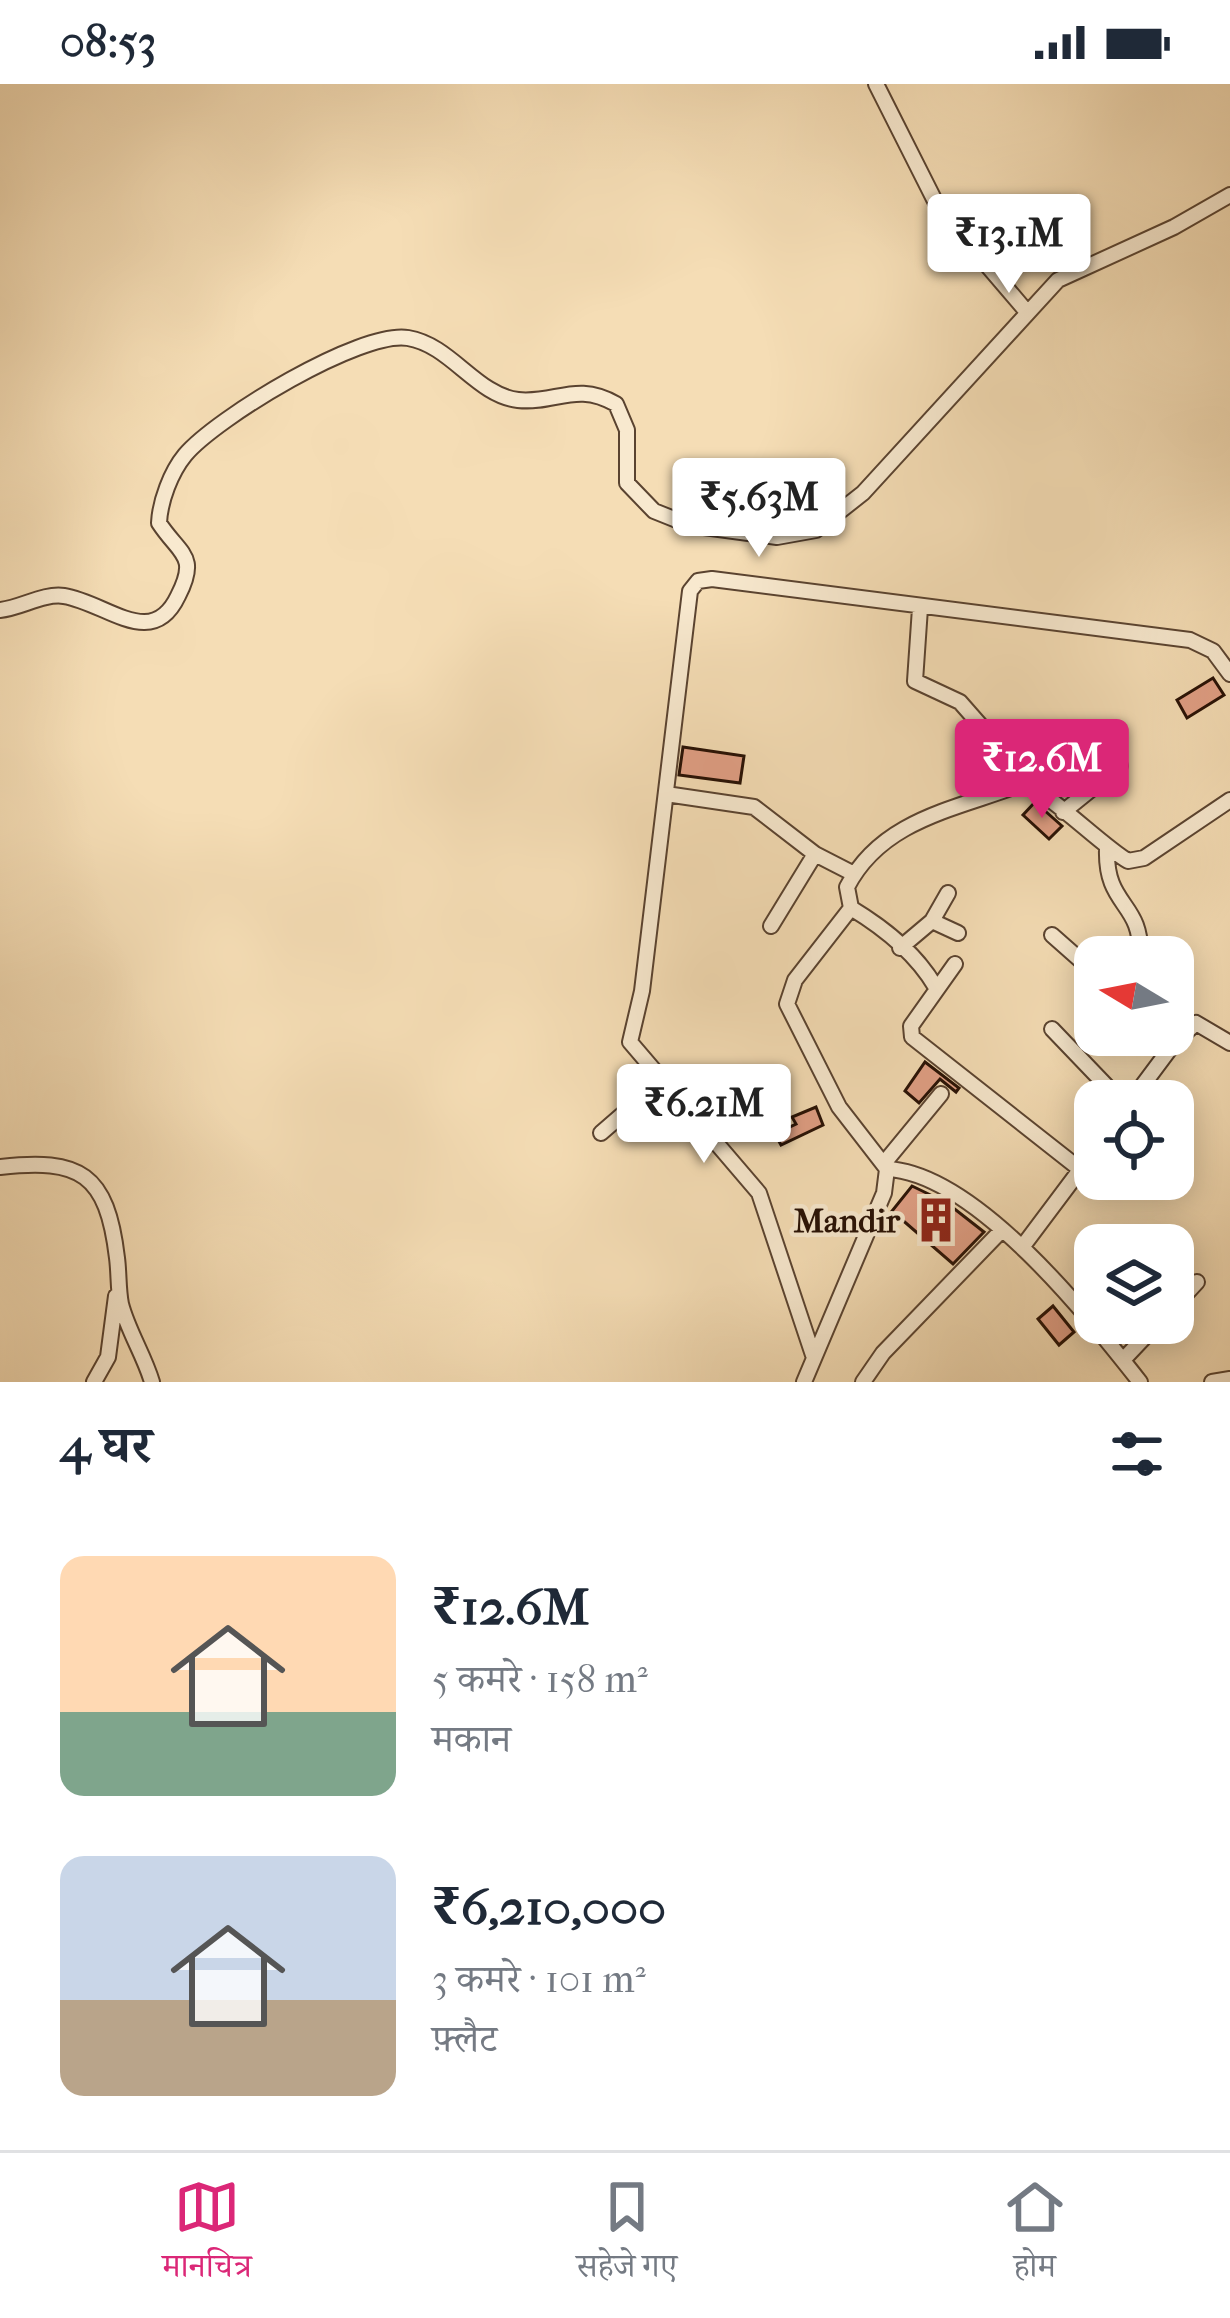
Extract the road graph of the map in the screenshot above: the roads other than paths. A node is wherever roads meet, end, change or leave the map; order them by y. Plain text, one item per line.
1 (876, 84) edge
2 (1230, 194) edge
3 (1027, 312) junction
4 (920, 608) junction
5 (0, 610) edge
6 (1230, 674) edge
7 (1120, 766) dead end
8 (1031, 783) junction
9 (666, 794) junction
10 (1230, 800) edge
11 (1063, 812) junction
12 (1107, 848) junction
13 (814, 854) junction
14 (854, 874) junction
15 (948, 893) dead end
16 (851, 908) junction
17 (932, 921) junction
18 (771, 926) dead end
19 (958, 933) dead end
20 (1052, 935) dead end
21 (1140, 936) edge
22 (900, 948) junction
23 (1074, 954) edge
24 (955, 964) dead end
25 (935, 986) junction
26 (1194, 1025) edge
27 (1052, 1029) dead end
28 (1230, 1043) edge
29 (1101, 1080) edge
30 (662, 1081) junction
31 (941, 1094) dead end
32 (601, 1133) dead end
33 (1074, 1164) edge
34 (886, 1166) junction
35 (0, 1167) edge
36 (1074, 1179) edge
37 (1001, 1231) junction
38 (1023, 1246) junction
39 (1197, 1282) dead end
40 (1194, 1285) edge
41 (118, 1287) junction
42 (1139, 1344) edge
43 (813, 1355) junction
44 (1123, 1360) junction
45 (1230, 1379) edge
46 (94, 1382) edge
47 (152, 1382) edge
48 (804, 1382) edge
49 (863, 1382) edge
50 (1140, 1382) edge
51 (1212, 1382) edge

1 - 3 street
2 - 3 street
3 - 5 street
4 - 6 street
4 - 8 street
4 - 9 street
7 - 11 street
8 - 11 street
8 - 14 street
9 - 13 street
9 - 30 street
10 - 12 street
11 - 12 street
12 - 21 street
13 - 14 street
13 - 18 street
14 - 16 street
15 - 17 street
16 - 22 street
16 - 34 street
17 - 19 street
17 - 22 street
20 - 23 street
22 - 25 street
24 - 25 street
25 - 33 street
26 - 28 street
27 - 29 street
30 - 32 street
30 - 43 street
31 - 34 street
34 - 37 street
34 - 43 street
35 - 41 street
36 - 38 street
37 - 38 street
37 - 49 street
38 - 44 street
39 - 40 street
41 - 46 street
41 - 47 street
42 - 44 street
43 - 48 street
44 - 50 street
45 - 51 street

